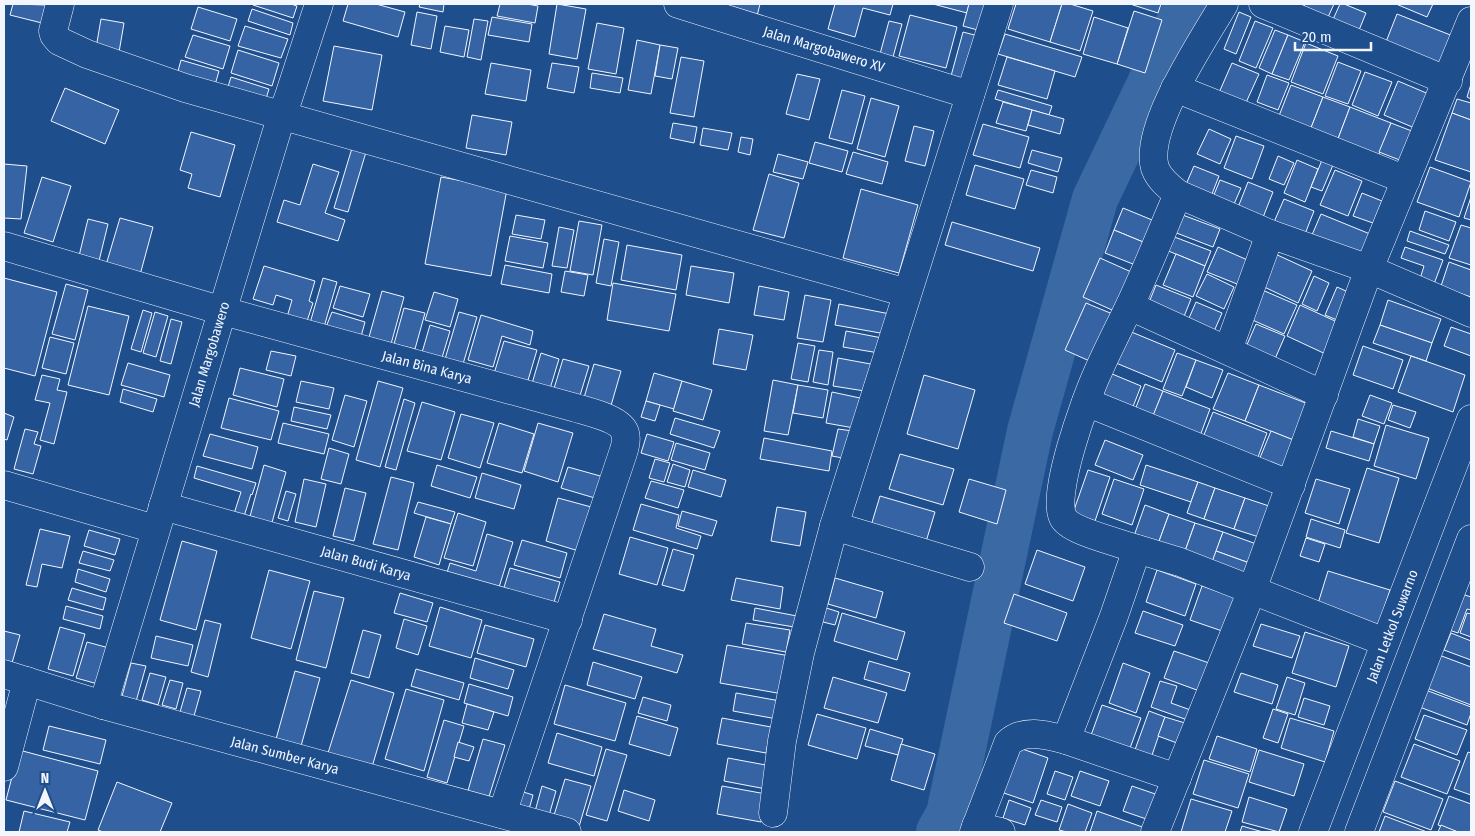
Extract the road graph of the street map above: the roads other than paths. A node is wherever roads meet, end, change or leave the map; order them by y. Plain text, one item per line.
1 (60, 4) edge
2 (319, 4) edge
3 (678, 4) edge
4 (999, 4) edge
5 (1224, 4) edge
6 (1263, 4) edge
7 (1471, 21) edge
8 (1448, 81) junction
9 (1175, 88) junction
10 (970, 95) junction
11 (282, 114) junction
12 (1406, 180) junction
13 (1178, 194) junction
14 (1270, 234) junction
15 (4, 246) edge
16 (1369, 269) junction
17 (907, 293) junction
18 (1130, 306) junction
19 (223, 311) junction
20 (1471, 313) edge
21 (1228, 350) junction
22 (1324, 395) junction
23 (1086, 402) junction
24 (1471, 419) edge
25 (4, 485) edge
26 (1291, 485) junction
27 (159, 518) junction
28 (1432, 522) junction
29 (834, 526) junction
30 (1471, 539) edge
31 (1137, 549) junction
32 (970, 567) dead end
33 (1252, 590) junction
34 (568, 620) junction
35 (1385, 642) junction
36 (16, 678) edge
37 (103, 706) junction
38 (1066, 740) junction
39 (4, 767) edge
40 (1177, 778) junction
41 (773, 813) dead end
42 (502, 814) junction
43 (984, 830) edge
44 (567, 832) edge
45 (1155, 832) edge
46 (1313, 832) edge
47 (1358, 832) edge

1 - 11 street
2 - 11 street, Jalan Margobawero
3 - 10 street, Jalan Margobawero XV
4 - 10 street
5 - 9 street
6 - 8 street
7 - 8 street
8 - 12 street
9 - 12 street
9 - 13 street
10 - 17 street
11 - 17 street
11 - 19 street, Jalan Margobawero
12 - 16 street
13 - 14 street
13 - 18 street
14 - 16 street
14 - 21 street
15 - 19 street, Jalan Bina Karya
16 - 20 street
16 - 22 street
17 - 29 street
18 - 21 street
18 - 23 street
19 - 27 street, Jalan Margobawero
19 - 34 street, Jalan Bina Karya
21 - 22 street
22 - 26 street
23 - 26 street
23 - 31 street
24 - 28 street, Jalan Letkol Suwarno
25 - 27 street, Jalan Budi Karya
26 - 33 street
27 - 34 street, Jalan Budi Karya
27 - 37 street, Jalan Margobawero
28 - 30 street
28 - 35 street, Jalan Letkol Suwarno
29 - 32 street
29 - 41 street
30 - 47 street
31 - 33 street
31 - 38 street
33 - 35 street
33 - 40 street
34 - 42 street
35 - 46 street, Jalan Letkol Suwarno
36 - 37 street, Jalan Sumber Karya
36 - 39 street
37 - 42 street, Jalan Sumber Karya
38 - 40 street
38 - 43 street
40 - 45 street
42 - 44 street, Jalan Sumber Karya

